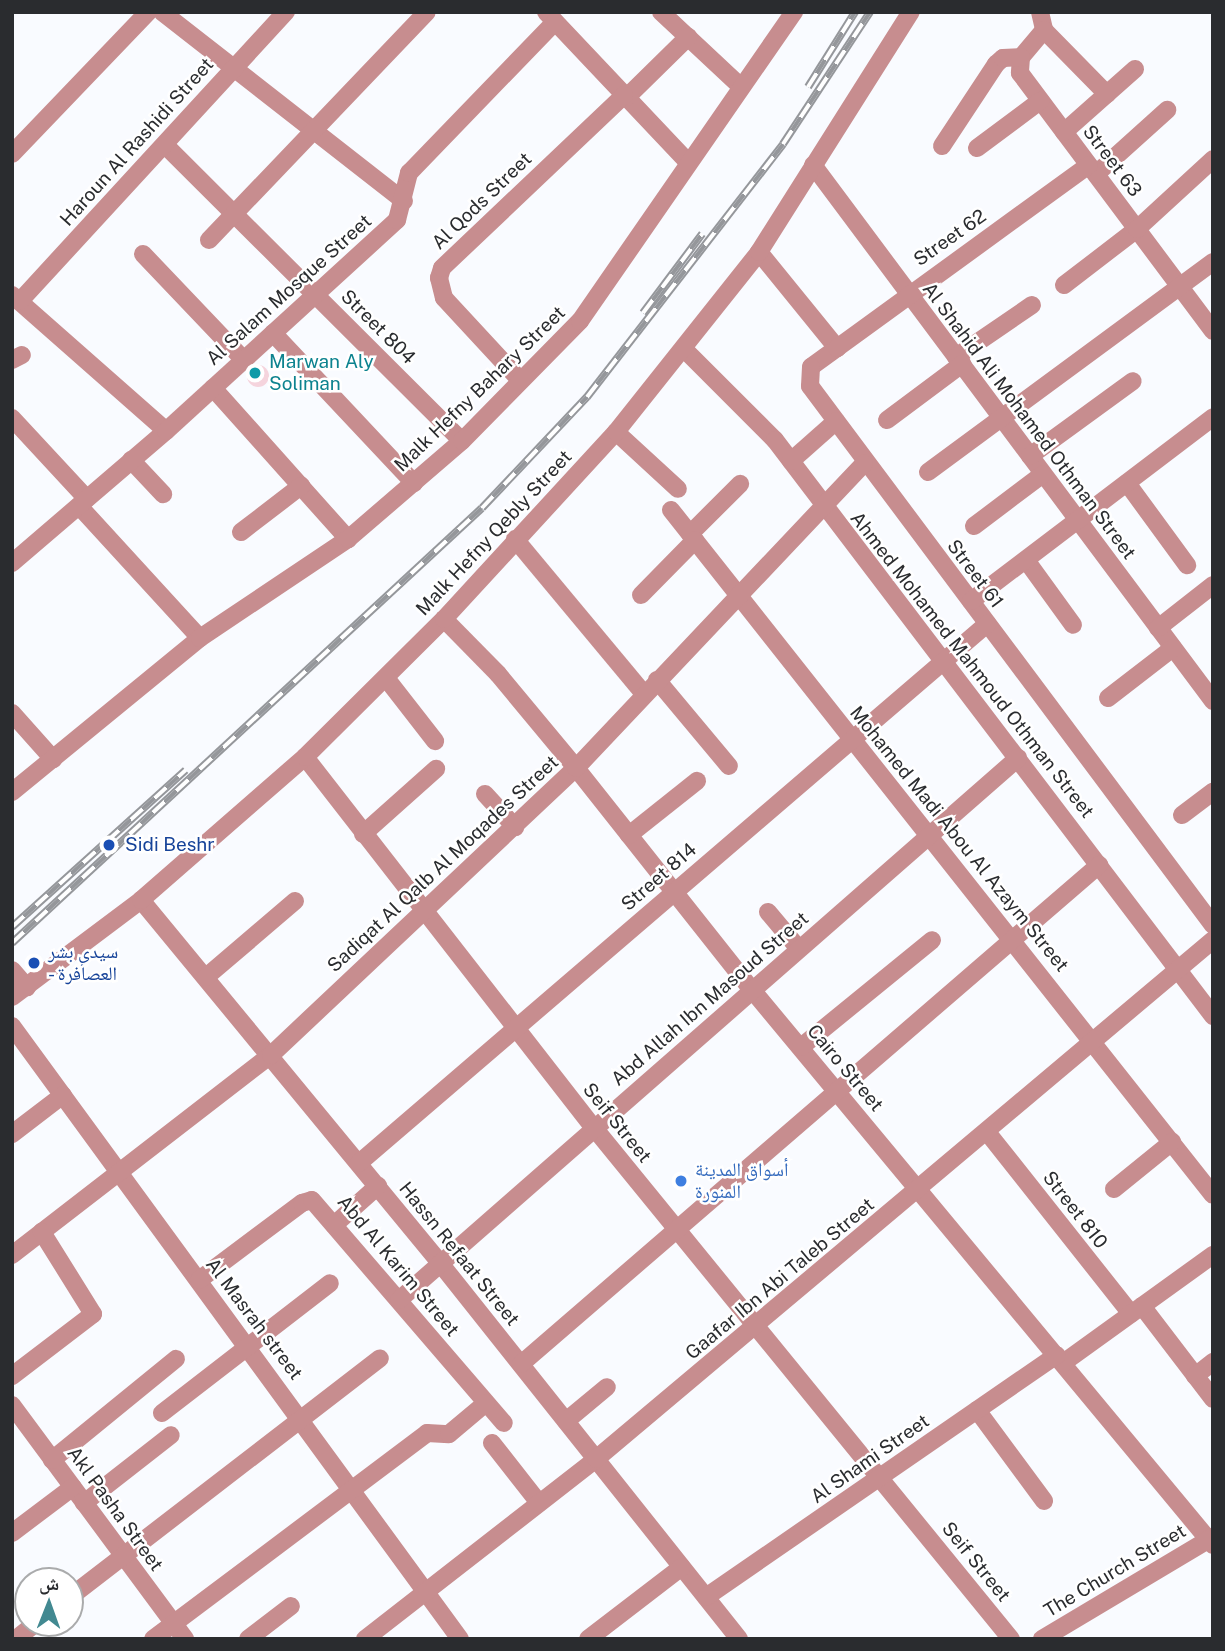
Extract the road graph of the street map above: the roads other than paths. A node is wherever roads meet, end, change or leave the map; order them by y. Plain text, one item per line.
1 (148, 12) edge
2 (162, 12) edge
3 (286, 12) edge
4 (427, 12) edge
5 (661, 12) edge
6 (794, 12) edge
7 (911, 12) edge
8 (552, 16) edge
9 (1042, 21) edge
10 (688, 37) junction
11 (1021, 57) junction
12 (233, 68) junction
13 (1135, 69) dead end
14 (740, 86) junction
15 (1108, 94) junction
16 (626, 96) junction
17 (1040, 100) junction
18 (1167, 110) dead end
19 (314, 131) junction
20 (1064, 132) junction
21 (165, 145) junction
22 (943, 146) dead end
23 (977, 148) dead end
24 (12, 154) edge
25 (1213, 159) edge
26 (687, 161) junction
27 (813, 165) junction
28 (1093, 169) junction
29 (404, 201) junction
30 (234, 215) junction
31 (1137, 229) junction
32 (209, 240) dead end
33 (759, 252) junction
34 (143, 254) dead end
35 (1213, 262) edge
36 (1064, 285) dead end
37 (1180, 287) junction
38 (908, 293) junction
39 (315, 295) junction
40 (16, 298) edge
41 (1032, 305) dead end
42 (1213, 331) edge
43 (273, 333) junction
44 (837, 348) junction
45 (685, 350) junction
46 (244, 360) junction
47 (959, 361) junction
48 (520, 380) junction
49 (1133, 381) dead end
50 (213, 388) junction
51 (1000, 417) junction
52 (1213, 417) edge
53 (12, 418) edge
54 (887, 420) dead end
55 (836, 421) junction
56 (166, 431) junction
57 (616, 432) junction
58 (461, 441) junction
59 (1030, 456) junction
60 (131, 460) junction
61 (791, 461) junction
62 (864, 463) junction
63 (928, 472) dead end
64 (1043, 474) junction
65 (414, 483) junction
66 (1127, 483) junction
67 (740, 484) dead end
68 (301, 486) junction
69 (678, 489) dead end
70 (163, 494) dead end
71 (83, 502) junction
72 (822, 506) junction
73 (671, 510) dead end
74 (1077, 520) junction
75 (974, 526) dead end
76 (241, 532) dead end
77 (693, 537) junction
78 (348, 539) junction
79 (515, 540) junction
80 (1026, 560) junction
81 (12, 563) edge
82 (1187, 565) dead end
83 (1213, 585) edge
84 (738, 592) junction
85 (641, 594) dead end
86 (971, 601) junction
87 (444, 619) junction
88 (987, 624) junction
89 (1073, 625) dead end
90 (1158, 628) junction
91 (200, 638) junction
92 (1173, 648) junction
93 (943, 661) junction
94 (386, 678) junction
95 (657, 680) junction
96 (644, 694) junction
97 (1212, 697) edge
98 (1108, 698) dead end
99 (12, 713) edge
100 (852, 739) junction
101 (435, 741) dead end
102 (305, 757) junction
103 (1018, 758) junction
104 (53, 759) junction
105 (729, 766) dead end
106 (576, 768) junction
107 (436, 769) dead end
108 (697, 780) dead end
109 (12, 792) edge
110 (1213, 792) edge
111 (485, 794) dead end
112 (1182, 815) dead end
113 (515, 827) junction
114 (363, 834) junction
115 (629, 835) junction
116 (929, 836) junction
117 (1099, 865) junction
118 (674, 892) junction
119 (141, 900) junction
120 (295, 901) dead end
121 (424, 912) junction
122 (768, 912) dead end
123 (1213, 925) edge
124 (932, 940) dead end
125 (1013, 940) junction
126 (1213, 940) edge
127 (799, 949) junction
128 (12, 970) edge
129 (1177, 970) junction
130 (206, 977) junction
131 (752, 990) junction
132 (20, 992) edge
133 (1213, 1016) edge
134 (12, 1026) edge
135 (515, 1029) junction
136 (1093, 1040) junction
137 (802, 1047) junction
138 (271, 1055) junction
139 (837, 1091) junction
140 (63, 1095) junction
141 (594, 1129) junction
142 (987, 1132) junction
143 (12, 1134) edge
144 (1172, 1142) junction
145 (359, 1163) junction
146 (1213, 1164) edge
147 (118, 1172) junction
148 (1198, 1176) junction
149 (378, 1186) junction
150 (1114, 1189) dead end
151 (920, 1190) junction
152 (1213, 1195) edge
153 (334, 1225) junction
154 (677, 1230) junction
155 (42, 1232) junction
156 (12, 1255) edge
157 (1213, 1255) edge
158 (440, 1263) junction
159 (199, 1280) junction
160 (330, 1283) dead end
161 (399, 1300) junction
162 (1136, 1310) junction
163 (755, 1327) junction
164 (248, 1346) junction
165 (380, 1358) dead end
166 (176, 1359) dead end
167 (1060, 1359) junction
168 (1213, 1362) edge
169 (521, 1364) junction
170 (12, 1376) edge
171 (1195, 1376) junction
172 (607, 1387) dead end
173 (1213, 1399) edge
174 (486, 1403) junction
175 (12, 1405) edge
176 (977, 1410) junction
177 (162, 1413) dead end
178 (301, 1418) junction
179 (566, 1421) junction
180 (504, 1423) dead end
181 (171, 1435) dead end
182 (492, 1443) dead end
183 (596, 1459) junction
184 (52, 1460) junction
185 (880, 1477) junction
186 (73, 1487) junction
187 (351, 1488) junction
188 (1044, 1501) dead end
189 (84, 1503) junction
190 (539, 1503) junction
191 (12, 1533) edge
192 (1211, 1541) edge
193 (123, 1556) junction
194 (682, 1567) junction
195 (84, 1586) edge
196 (425, 1592) junction
197 (706, 1597) junction
198 (290, 1606) dead end
199 (173, 1623) junction
200 (374, 1636) edge
201 (732, 1636) edge
202 (153, 1639) edge
203 (185, 1639) edge
204 (248, 1639) edge
205 (460, 1639) edge
206 (589, 1639) edge
207 (1011, 1639) edge
208 (1042, 1639) edge

1 - 24 street
2 - 12 street
3 - 12 street, Haroun Al Rashidi Street
4 - 19 street
5 - 10 street
6 - 14 street, Malk Hefny Bahary Street
7 - 27 street, Malk Hefny Qebly Street
8 - 16 street
8 - 29 street, Al Salam Mosque Street
9 - 11 street
9 - 15 street
10 - 14 street
10 - 16 street
11 - 17 street, Street 63
11 - 22 street
12 - 19 street
12 - 21 street, Haroun Al Rashidi Street
13 - 15 street
14 - 26 street, Malk Hefny Bahary Street
15 - 20 street
16 - 26 street
16 - 48 street, Al Qods Street
17 - 20 street, Street 63
17 - 23 street
18 - 28 street, Street 62
19 - 29 street
19 - 30 street
20 - 28 street, Street 63
21 - 30 street, Street 804
21 - 40 street, Haroun Al Rashidi Street
25 - 31 street
26 - 48 street, Malk Hefny Bahary Street
27 - 33 street, Malk Hefny Qebly Street
27 - 38 street, Al Shahid Ali Mohamed Othman Street
28 - 31 street, Street 63
28 - 38 street, Street 62
29 - 39 street, Al Salam Mosque Street
30 - 32 street
30 - 39 street, Street 804
31 - 36 street
31 - 37 street, Street 63
33 - 44 street
33 - 45 street, Malk Hefny Qebly Street
34 - 46 street
35 - 37 street
37 - 42 street, Street 63
37 - 51 street
38 - 44 street, Street 62
38 - 47 street, Al Shahid Ali Mohamed Othman Street
39 - 43 street, Al Salam Mosque Street
39 - 58 street, Street 804
40 - 56 street
41 - 47 street
43 - 46 street, Al Salam Mosque Street
43 - 65 street
44 - 55 street, Street 61
45 - 57 street, Malk Hefny Qebly Street
45 - 61 street, Ahmed Mohamed Mahmoud Othman Street
46 - 50 street, Al Salam Mosque Street
47 - 51 street, Al Shahid Ali Mohamed Othman Street
47 - 54 street
48 - 58 street, Malk Hefny Bahary Street
49 - 59 street
50 - 56 street, Al Salam Mosque Street
50 - 68 street
51 - 59 street, Al Shahid Ali Mohamed Othman Street
51 - 63 street
52 - 66 street
53 - 71 street
55 - 61 street
55 - 62 street, Street 61
56 - 60 street, Al Salam Mosque Street
57 - 69 street
57 - 79 street, Malk Hefny Qebly Street
58 - 65 street, Malk Hefny Bahary Street
59 - 64 street, Al Shahid Ali Mohamed Othman Street
60 - 70 street
60 - 71 street, Al Salam Mosque Street
61 - 72 street, Ahmed Mohamed Mahmoud Othman Street
62 - 72 street, Sadiqat Al Qalb Al Moqades Street
62 - 86 street, Street 61
64 - 74 street, Al Shahid Ali Mohamed Othman Street
64 - 75 street
65 - 78 street, Malk Hefny Bahary Street
66 - 74 street
66 - 82 street
67 - 77 street
68 - 76 street
68 - 78 street
71 - 81 street, Al Salam Mosque Street
71 - 91 street
72 - 84 street, Sadiqat Al Qalb Al Moqades Street
72 - 93 street, Ahmed Mohamed Mahmoud Othman Street
73 - 77 street, Mohamed Madi Abou Al Azaym Street
74 - 80 street
74 - 90 street, Al Shahid Ali Mohamed Othman Street
77 - 84 street, Mohamed Madi Abou Al Azaym Street
77 - 85 street
78 - 91 street, Malk Hefny Bahary Street
79 - 87 street, Malk Hefny Qebly Street
79 - 96 street
80 - 86 street
80 - 89 street
83 - 90 street
84 - 95 street, Sadiqat Al Qalb Al Moqades Street
84 - 100 street, Mohamed Madi Abou Al Azaym Street
86 - 88 street, Street 61
87 - 94 street, Malk Hefny Qebly Street
87 - 106 street, Cairo Street
88 - 93 street, Street 814
88 - 123 street, Street 61
90 - 92 street, Al Shahid Ali Mohamed Othman Street
91 - 104 street, Malk Hefny Bahary Street
92 - 97 street, Al Shahid Ali Mohamed Othman Street
92 - 98 street
93 - 100 street, Street 814
93 - 103 street, Ahmed Mohamed Mahmoud Othman Street
94 - 101 street
94 - 102 street, Malk Hefny Qebly Street
95 - 96 street, Sadiqat Al Qalb Al Moqades Street
95 - 105 street
96 - 106 street, Sadiqat Al Qalb Al Moqades Street
99 - 104 street
100 - 116 street, Mohamed Madi Abou Al Azaym Street
100 - 118 street, Street 814
102 - 114 street, Seif Street
102 - 119 street, Malk Hefny Qebly Street
103 - 116 street, Abd Allah Ibn Masoud Street
103 - 117 street, Ahmed Mohamed Mahmoud Othman Street
104 - 109 street, Malk Hefny Bahary Street
106 - 113 street, Sadiqat Al Qalb Al Moqades Street
106 - 115 street, Cairo Street
107 - 114 street
108 - 115 street
110 - 112 street
111 - 113 street
113 - 121 street, Sadiqat Al Qalb Al Moqades Street
114 - 121 street, Seif Street
115 - 118 street, Cairo Street
116 - 125 street, Mohamed Madi Abou Al Azaym Street
116 - 127 street, Abd Allah Ibn Masoud Street
117 - 125 street
117 - 129 street, Ahmed Mohamed Mahmoud Othman Street
118 - 131 street, Cairo Street
118 - 135 street, Street 814
119 - 130 street, Hassn Refaat Street
119 - 132 street, Malk Hefny Qebly Street
120 - 130 street
121 - 135 street, Seif Street
121 - 138 street, Sadiqat Al Qalb Al Moqades Street
122 - 127 street
124 - 137 street
125 - 136 street, Mohamed Madi Abou Al Azaym Street
125 - 139 street
126 - 129 street, Gaafar Ibn Abi Taleb Street
127 - 131 street, Abd Allah Ibn Masoud Street
128 - 132 street
129 - 133 street, Ahmed Mohamed Mahmoud Othman Street
129 - 136 street, Gaafar Ibn Abi Taleb Street
130 - 138 street, Hassn Refaat Street
131 - 137 street, Cairo Street
131 - 141 street, Abd Allah Ibn Masoud Street
134 - 140 street, Al Masrah street
135 - 141 street, Seif Street
135 - 145 street, Street 814
136 - 142 street, Gaafar Ibn Abi Taleb Street
136 - 144 street, Mohamed Madi Abou Al Azaym Street
137 - 139 street, Cairo Street
138 - 145 street, Hassn Refaat Street
138 - 147 street, Sadiqat Al Qalb Al Moqades Street
139 - 151 street, Cairo Street
139 - 154 street
140 - 143 street
140 - 147 street, Al Masrah street
141 - 154 street, Seif Street
141 - 158 street, Abd Allah Ibn Masoud Street
142 - 151 street, Gaafar Ibn Abi Taleb Street
142 - 162 street, Street 810
144 - 148 street, Mohamed Madi Abou Al Azaym Street
144 - 150 street
145 - 149 street, Hassn Refaat Street
146 - 148 street
147 - 155 street, Sadiqat Al Qalb Al Moqades Street
147 - 159 street, Al Masrah street
148 - 152 street, Mohamed Madi Abou Al Azaym Street
149 - 153 street
149 - 158 street, Hassn Refaat Street
151 - 163 street, Gaafar Ibn Abi Taleb Street
151 - 167 street, Cairo Street
153 - 159 street, Abd Al Karim Street
153 - 161 street, Abd Al Karim Street
154 - 163 street, Seif Street
154 - 169 street
155 - 156 street, Sadiqat Al Qalb Al Moqades Street
155 - 170 street
157 - 162 street, Al Shami Street
158 - 161 street, Abd Allah Ibn Masoud Street
158 - 169 street, Hassn Refaat Street
159 - 164 street, Al Masrah street
160 - 164 street
161 - 174 street, Abd Al Karim Street
162 - 167 street, Al Shami Street
162 - 171 street, Street 810
163 - 183 street, Gaafar Ibn Abi Taleb Street
163 - 185 street, Seif Street
164 - 177 street
164 - 178 street, Al Masrah street
165 - 178 street
166 - 184 street
167 - 176 street, Al Shami Street
167 - 192 street, Cairo Street
168 - 171 street
169 - 179 street, Hassn Refaat Street
171 - 173 street, Street 810
172 - 179 street
174 - 180 street, Abd Al Karim Street
174 - 187 street
175 - 184 street, Akl Pasha Street
176 - 185 street, Al Shami Street
176 - 188 street
178 - 187 street, Al Masrah street
178 - 193 street
179 - 183 street, Hassn Refaat Street
181 - 189 street
182 - 190 street
183 - 190 street, Gaafar Ibn Abi Taleb Street
183 - 194 street, Hassn Refaat Street
184 - 186 street, Akl Pasha Street
185 - 197 street, Al Shami Street
185 - 207 street, Seif Street
186 - 189 street, Akl Pasha Street
186 - 191 street
187 - 196 street, Al Masrah street
187 - 199 street
189 - 193 street, Akl Pasha Street
190 - 196 street, Gaafar Ibn Abi Taleb Street
192 - 208 street, The Church Street
193 - 195 street
193 - 199 street, Akl Pasha Street
194 - 197 street, Hassn Refaat Street
194 - 206 street
196 - 200 street, Gaafar Ibn Abi Taleb Street
196 - 205 street, Al Masrah street
197 - 201 street, Hassn Refaat Street
198 - 204 street
199 - 202 street
199 - 203 street, Akl Pasha Street

